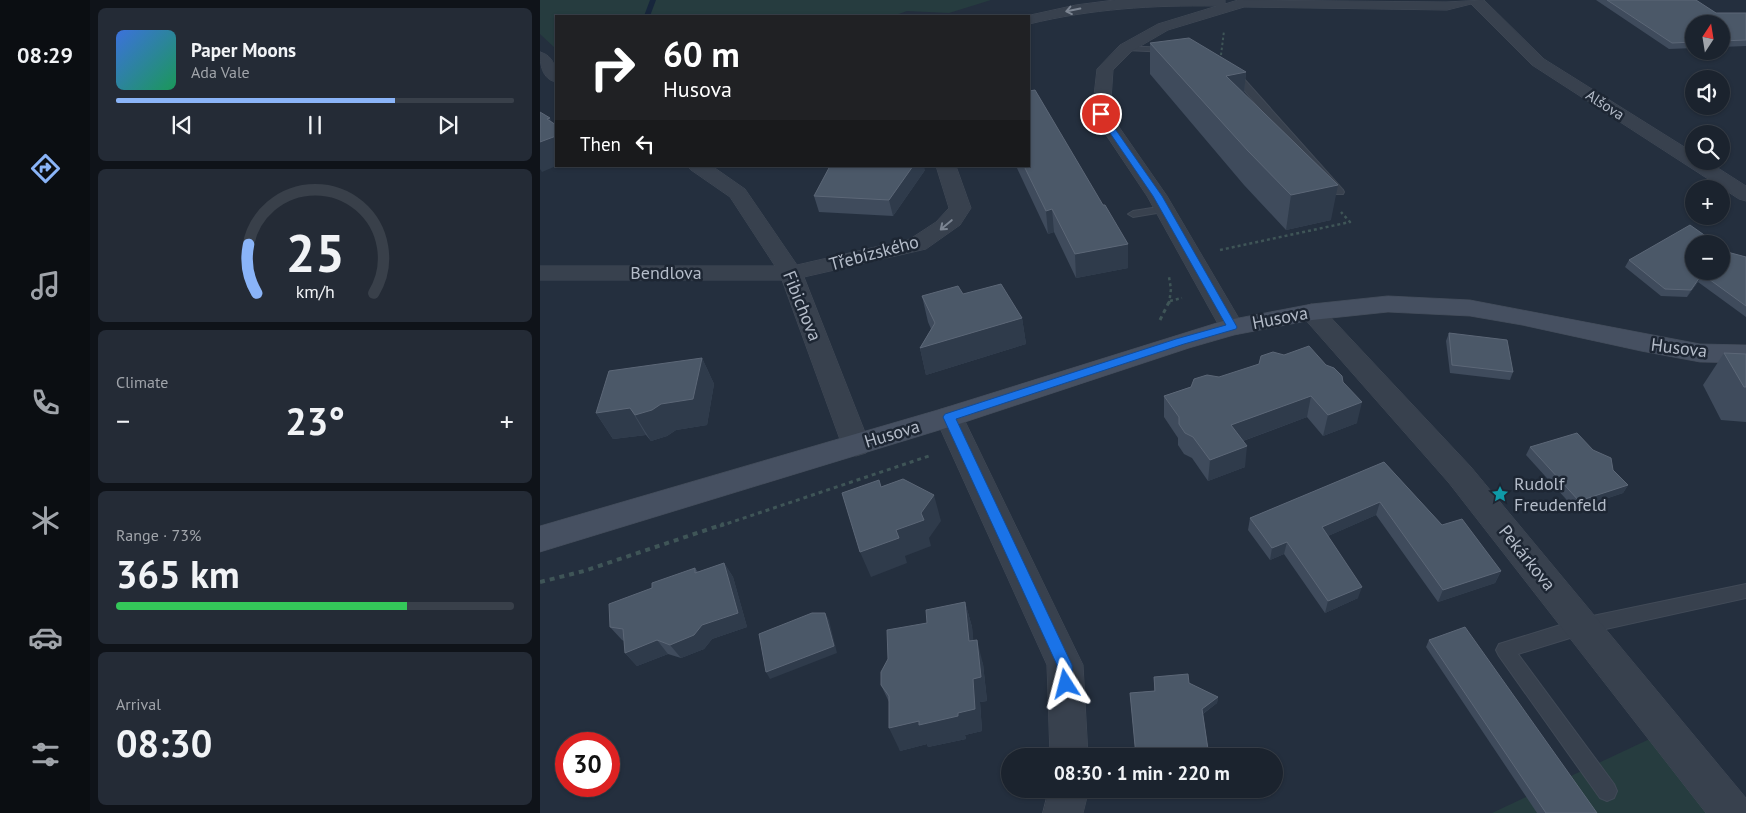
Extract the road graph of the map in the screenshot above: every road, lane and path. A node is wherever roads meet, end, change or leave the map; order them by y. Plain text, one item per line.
1 (1468, 0) edge
2 (1476, 0) edge
3 (1244, 3) junction
4 (1030, 20) edge
5 (1126, 48) junction
6 (1176, 50) edge
7 (540, 57) edge
8 (1227, 66) edge
9 (555, 76) edge
10 (699, 167) edge
11 (946, 167) edge
12 (1339, 192) joint
13 (1746, 195) edge
14 (1165, 209) junction
15 (1133, 214) dead end
16 (1193, 256) junction
17 (1166, 270) dead end
18 (540, 273) edge
19 (792, 273) junction
20 (1312, 312) junction
21 (1162, 318) dead end
22 (1232, 327) junction
23 (1746, 354) edge
24 (949, 417) junction
25 (856, 445) junction
26 (540, 539) edge
27 (1746, 591) edge
28 (1583, 626) junction
29 (1069, 748) edge
30 (1607, 791) dead end
31 (1067, 798) edge
32 (1063, 813) edge
33 (1732, 813) edge

1 - 3 street
2 - 13 street, Alšova
3 -> 4 street
3 - 5 street
5 - 6 lane
5 - 14 street
7 - 9 street
8 - 12 lane
10 - 19 street, Fibichova
11 -> 19 street, Třebízského
12 - 16 path
14 - 15 lane
14 - 16 street
16 - 22 street
17 - 21 path
18 - 19 street, Bendlova
19 - 25 street, Fibichova
20 - 22 street, Husova
20 - 23 street, Husova
20 - 28 street, Pekárkova
22 - 24 street, Husova
24 - 25 street, Husova
24 - 29 street
25 - 26 street, Husova
27 - 28 lane
28 - 30 lane
28 - 33 street, Pekárkova
31 - 32 street

